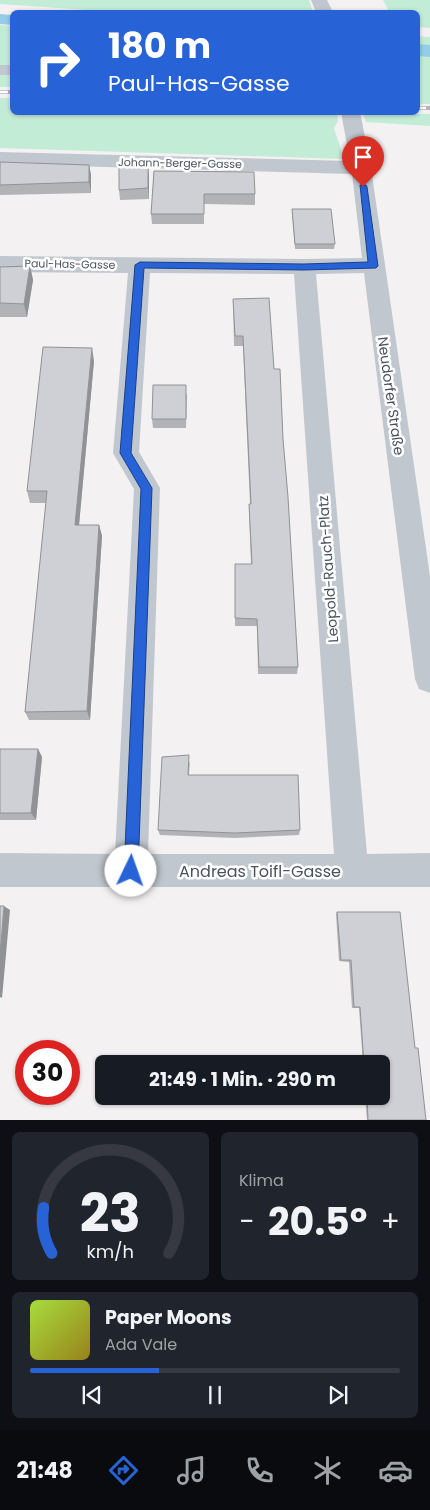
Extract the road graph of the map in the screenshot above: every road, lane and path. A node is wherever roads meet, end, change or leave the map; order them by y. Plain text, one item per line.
1 (351, 115) edge
2 (0, 158) edge
3 (361, 168) junction
4 (0, 264) edge
5 (140, 265) junction
6 (373, 266) junction
7 (304, 267) junction
8 (426, 612) edge
9 (430, 679) edge
10 (0, 870) edge
11 (352, 870) junction
12 (430, 870) edge
13 (131, 871) junction

1 - 3 street, Neudorfer Straße
2 - 3 street, Johann-Berger-Gasse
3 - 6 street, Neudorfer Straße
4 - 5 street, Paul-Has-Gasse
5 - 7 street, Paul-Has-Gasse
5 - 13 street
6 - 7 street, Paul-Has-Gasse
6 - 8 street, Neudorfer Straße
7 - 11 street, Leopold-Rauch-Platz
8 - 9 street, Neudorfer Straße
10 - 13 street, Andreas Toifl-Gasse
11 - 12 street, Andreas Toifl-Gasse
11 - 13 street, Andreas Toifl-Gasse

